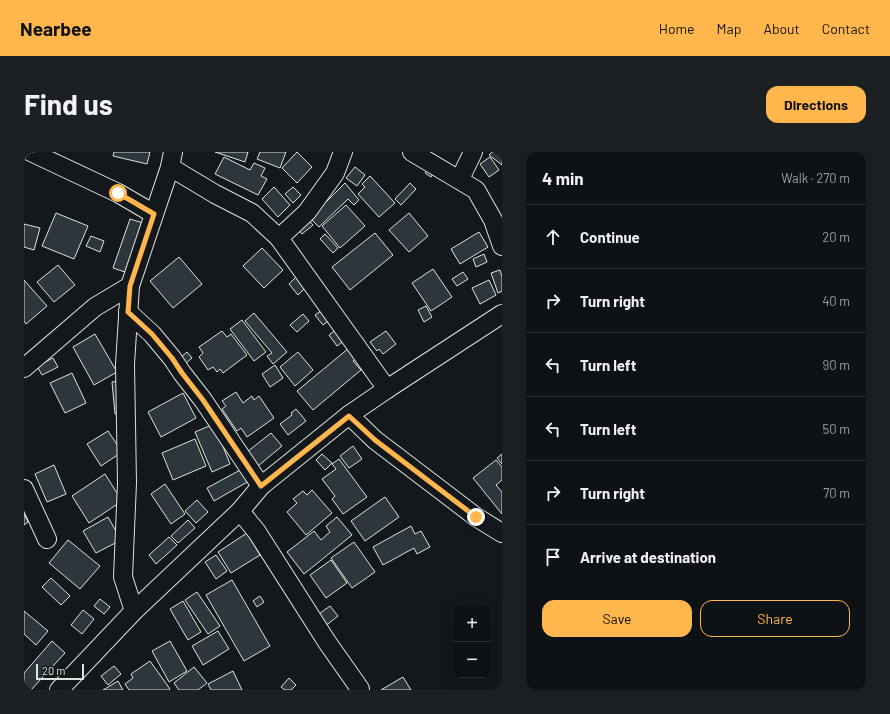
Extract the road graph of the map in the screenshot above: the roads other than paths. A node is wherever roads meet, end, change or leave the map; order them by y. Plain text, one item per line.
1 (31, 152) edge
2 (343, 152) edge
3 (412, 152) edge
4 (473, 152) edge
5 (171, 160) edge
6 (460, 179) junction
7 (154, 214) junction
8 (279, 238) junction
9 (502, 246) edge
10 (130, 286) junction
11 (128, 312) junction
12 (502, 314) edge
13 (24, 368) edge
14 (387, 389) junction
15 (349, 416) junction
16 (261, 486) junction
17 (24, 489) edge
18 (240, 511) junction
19 (502, 533) edge
20 (47, 539) dead end
21 (134, 611) junction
22 (360, 689) edge
23 (59, 690) edge

1 - 7 street
2 - 8 street
3 - 6 street
4 - 6 street
5 - 7 street
5 - 8 street
6 - 9 street
7 - 10 street
8 - 14 street
10 - 11 street
10 - 13 street
11 - 16 street
11 - 21 street
12 - 14 street
14 - 15 street
15 - 16 street
15 - 19 street
16 - 18 street
17 - 20 street
18 - 21 street
18 - 22 street
21 - 23 street

